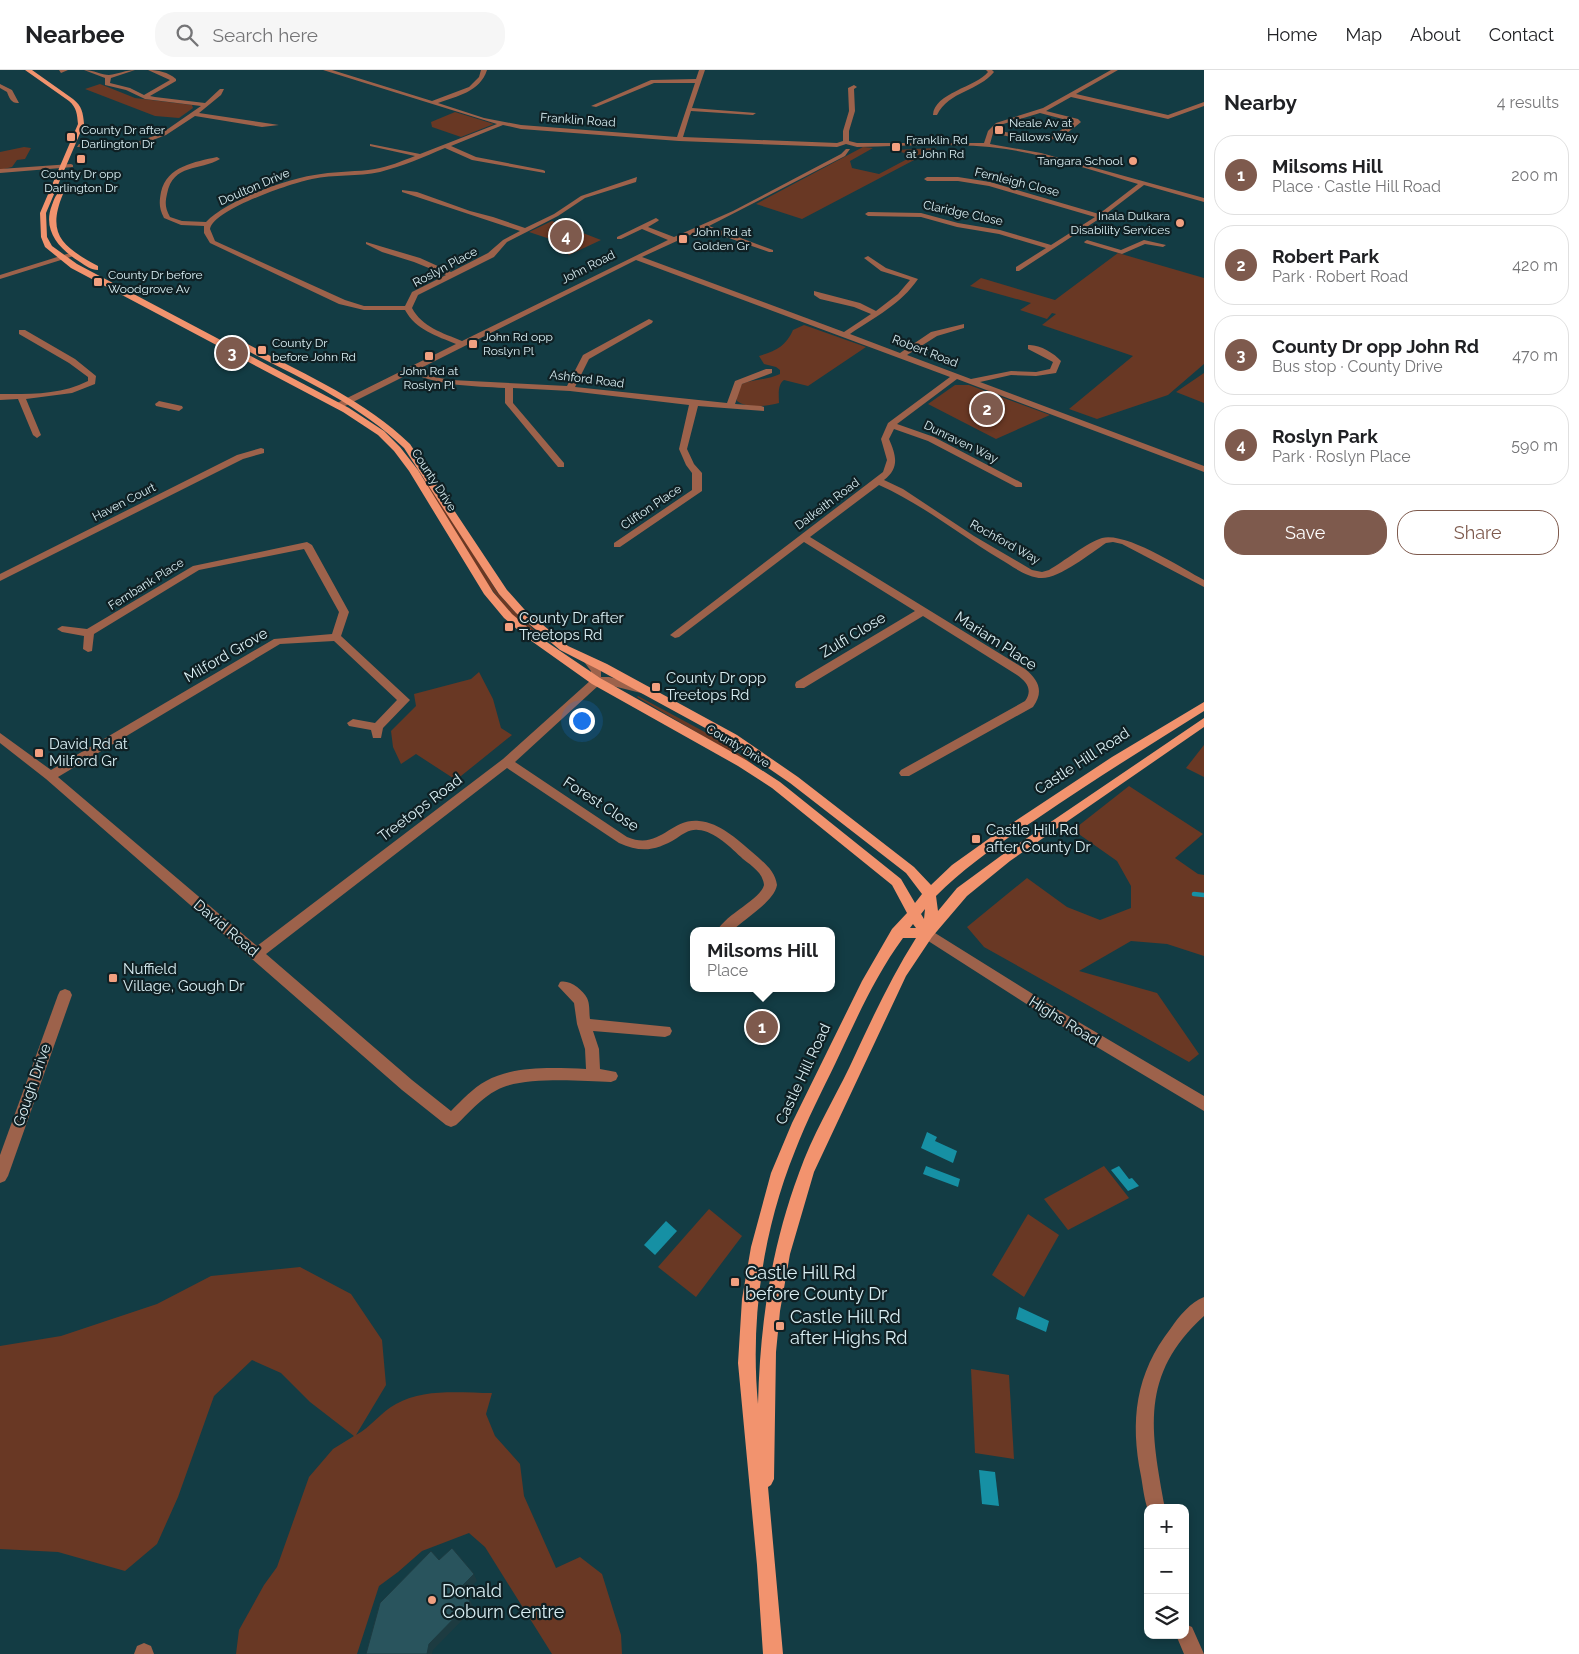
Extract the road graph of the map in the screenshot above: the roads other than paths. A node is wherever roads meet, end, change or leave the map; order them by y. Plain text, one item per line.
1 (28, 70) edge
2 (87, 70) edge
3 (132, 70) edge
4 (151, 70) edge
5 (326, 70) edge
6 (484, 70) edge
7 (575, 70) edge
8 (702, 70) edge
9 (990, 70) edge
10 (1115, 70) edge
11 (568, 72) dead end
12 (108, 77) junction
13 (698, 82) junction
14 (0, 86) edge
15 (854, 87) dead end
16 (222, 90) dead end
17 (1072, 94) junction
18 (145, 97) junction
19 (12, 99) dead end
20 (82, 99) dead end
21 (432, 103) junction
22 (1204, 104) edge
23 (206, 105) junction
24 (85, 106) dead end
25 (594, 106) dead end
26 (688, 109) junction
27 (1040, 111) junction
28 (753, 113) dead end
29 (194, 114) junction
30 (935, 114) dead end
31 (89, 121) dead end
32 (501, 124) junction
33 (276, 125) dead end
34 (991, 130) junction
35 (679, 139) junction
36 (389, 142) dead end
37 (372, 145) dead end
38 (987, 145) junction
39 (79, 146) junction
40 (445, 146) junction
41 (847, 146) junction
42 (381, 147) junction
43 (418, 156) junction
44 (217, 160) dead end
45 (71, 166) junction
46 (62, 167) junction
47 (0, 171) edge
48 (543, 172) dead end
49 (635, 178) dead end
50 (927, 180) dead end
51 (1142, 184) junction
52 (404, 191) dead end
53 (1204, 200) edge
54 (868, 214) dead end
55 (1100, 216) junction
56 (656, 220) dead end
57 (208, 224) junction
58 (702, 226) junction
59 (643, 227) junction
60 (527, 231) junction
61 (620, 238) dead end
62 (672, 239) junction
63 (1087, 242) dead end
64 (368, 243) dead end
65 (1163, 245) dead end
66 (1051, 247) junction
67 (770, 251) dead end
68 (74, 255) junction
69 (636, 256) junction
70 (62, 258) junction
71 (868, 258) dead end
72 (1019, 269) dead end
73 (450, 275) junction
74 (0, 277) edge
75 (817, 293) dead end
76 (408, 308) junction
77 (875, 313) junction
78 (649, 321) dead end
79 (961, 326) dead end
80 (22, 332) dead end
81 (220, 333) dead end
82 (844, 335) junction
83 (235, 341) dead end
84 (463, 344) junction
85 (1031, 347) dead end
86 (901, 356) junction
87 (411, 370) junction
88 (769, 370) dead end
89 (956, 376) junction
90 (970, 382) junction
91 (509, 385) junction
92 (570, 388) junction
93 (21, 396) junction
94 (0, 397) edge
95 (343, 403) junction
96 (694, 403) junction
97 (159, 404) dead end
98 (730, 406) junction
99 (179, 408) dead end
100 (761, 409) dead end
101 (891, 425) junction
102 (37, 434) dead end
103 (261, 451) dead end
104 (561, 465) dead end
105 (1204, 469) edge
106 (878, 481) junction
107 (1019, 486) dead end
108 (803, 537) junction
109 (617, 545) dead end
110 (0, 578) edge
111 (1204, 584) edge
112 (921, 612) junction
113 (62, 630) dead end
114 (89, 634) junction
115 (675, 635) dead end
116 (336, 637) junction
117 (88, 649) dead end
118 (587, 659) junction
119 (596, 681) junction
120 (800, 685) dead end
121 (646, 690) junction
122 (1204, 706) edge
123 (1204, 722) edge
124 (353, 723) dead end
125 (0, 736) edge
126 (507, 762) junction
127 (905, 773) dead end
128 (50, 776) junction
129 (930, 894) junction
130 (913, 912) junction
131 (729, 927) edge
132 (897, 933) junction
133 (927, 933) junction
134 (256, 953) junction
135 (565, 986) dead end
136 (65, 995) dead end
137 (584, 1024) junction
138 (665, 1031) dead end
139 (592, 1076) junction
140 (611, 1076) dead end
141 (1204, 1104) edge
142 (0, 1176) edge
143 (1204, 1305) edge
144 (1155, 1504) edge
145 (764, 1531) junction
146 (1187, 1639) edge
147 (773, 1654) edge
148 (1194, 1654) edge

1 - 46 main road, County Drive
2 - 12 street
3 - 12 street
4 - 18 street
5 - 21 street, Franklin Road
6 - 21 street
7 - 11 street
8 - 13 street
9 - 30 street
10 - 17 street
12 - 18 street
13 - 25 street
13 - 26 street
14 - 19 street
15 - 41 street
16 - 23 street
17 - 22 street
17 - 27 street
18 - 23 street
20 - 24 main road
21 - 32 street, Franklin Road
23 - 29 street
26 - 28 street
26 - 35 street
27 - 34 street
27 - 34 street
29 - 33 street
29 - 39 street
31 - 39 main road
32 - 35 street, Franklin Road
32 - 40 street, Doulton Drive
34 - 38 street
35 - 41 street, Franklin Road
36 - 42 street
37 - 42 street
38 - 41 street, John Road
38 - 51 street
39 - 45 main road
40 - 43 street, Doulton Drive
40 - 48 street
41 - 58 street, John Road
42 - 43 street
43 - 57 street, Doulton Drive
44 - 57 street
45 - 46 street
45 - 68 main road
46 - 47 street
46 - 70 main road, County Drive
49 - 60 street, Roslyn Place
50 - 55 street, Fernleigh Close
51 - 53 street
51 - 55 street
52 - 60 street
54 - 66 street, Claridge Close
55 - 66 street
56 - 59 street
57 - 76 street, Doulton Drive
58 - 62 street, John Road
58 - 67 street
59 - 61 street
59 - 62 street
60 - 73 street, Roslyn Place
62 - 69 street, John Road
63 - 65 street
64 - 73 street
66 - 72 street
68 - 70 street
68 - 81 main road
69 - 82 street, Robert Road
69 - 84 street, John Road
70 - 74 street
70 - 95 main road, County Drive
71 - 77 street
73 - 76 street, Roslyn Place
75 - 77 street
76 - 84 street, Roslyn Place
77 - 82 street
78 - 92 street
79 - 86 street
80 - 93 street
82 - 86 street, Robert Road
83 - 95 main road, County Drive
84 - 87 street, John Road
85 - 90 street
86 - 89 street, Robert Road
87 - 91 street, Ashford Road
87 - 95 street, John Road
88 - 98 street
89 - 90 street, Robert Road
89 - 101 street
90 - 105 street, Robert Road
91 - 92 street, Ashford Road
91 - 104 street
92 - 96 street, Ashford Road
93 - 94 street
93 - 102 street
95 - 118 main road, County Drive
95 - 119 main road, County Drive
96 - 98 street, Ashford Road
96 - 109 street, Clifton Place
97 - 99 street
98 - 100 street, Ashford Road
101 - 106 street, Dalkeith Road
101 - 107 street, Dunraven Way
103 - 110 street, Haven Court
106 - 108 street, Dalkeith Road
106 - 111 street, Rochford Way
108 - 112 street, Mariam Place
108 - 115 street, Dalkeith Road
112 - 120 street, Zulfi Close
112 - 127 street, Mariam Place
113 - 114 street
114 - 116 street, Fernbank Place
114 - 117 street
116 - 124 street
116 - 128 street, Milford Grove
118 - 119 street
118 - 121 main road, County Drive
119 - 121 street
119 - 126 street, Treetops Road
119 - 130 main road, County Drive
121 - 129 main road, County Drive
122 - 129 main road, Castle Hill Road
123 - 133 main road, Castle Hill Road
125 - 128 street, David Road
126 - 131 street, Forest Close
126 - 134 street, Treetops Road
128 - 134 street, David Road
129 - 130 main road, Castle Hill Road
129 - 133 main road
130 - 132 main road, Castle Hill Road
130 - 133 main road, County Drive
132 - 133 main road
132 - 145 main road, Castle Hill Road
133 - 141 street, Highs Road
133 - 145 main road, Castle Hill Road
134 - 139 street, David Road
135 - 137 street
136 - 142 street, Gough Drive
137 - 138 street
137 - 139 street
139 - 140 street
143 - 144 street
145 - 147 main road, Castle Hill Road
146 - 148 street

